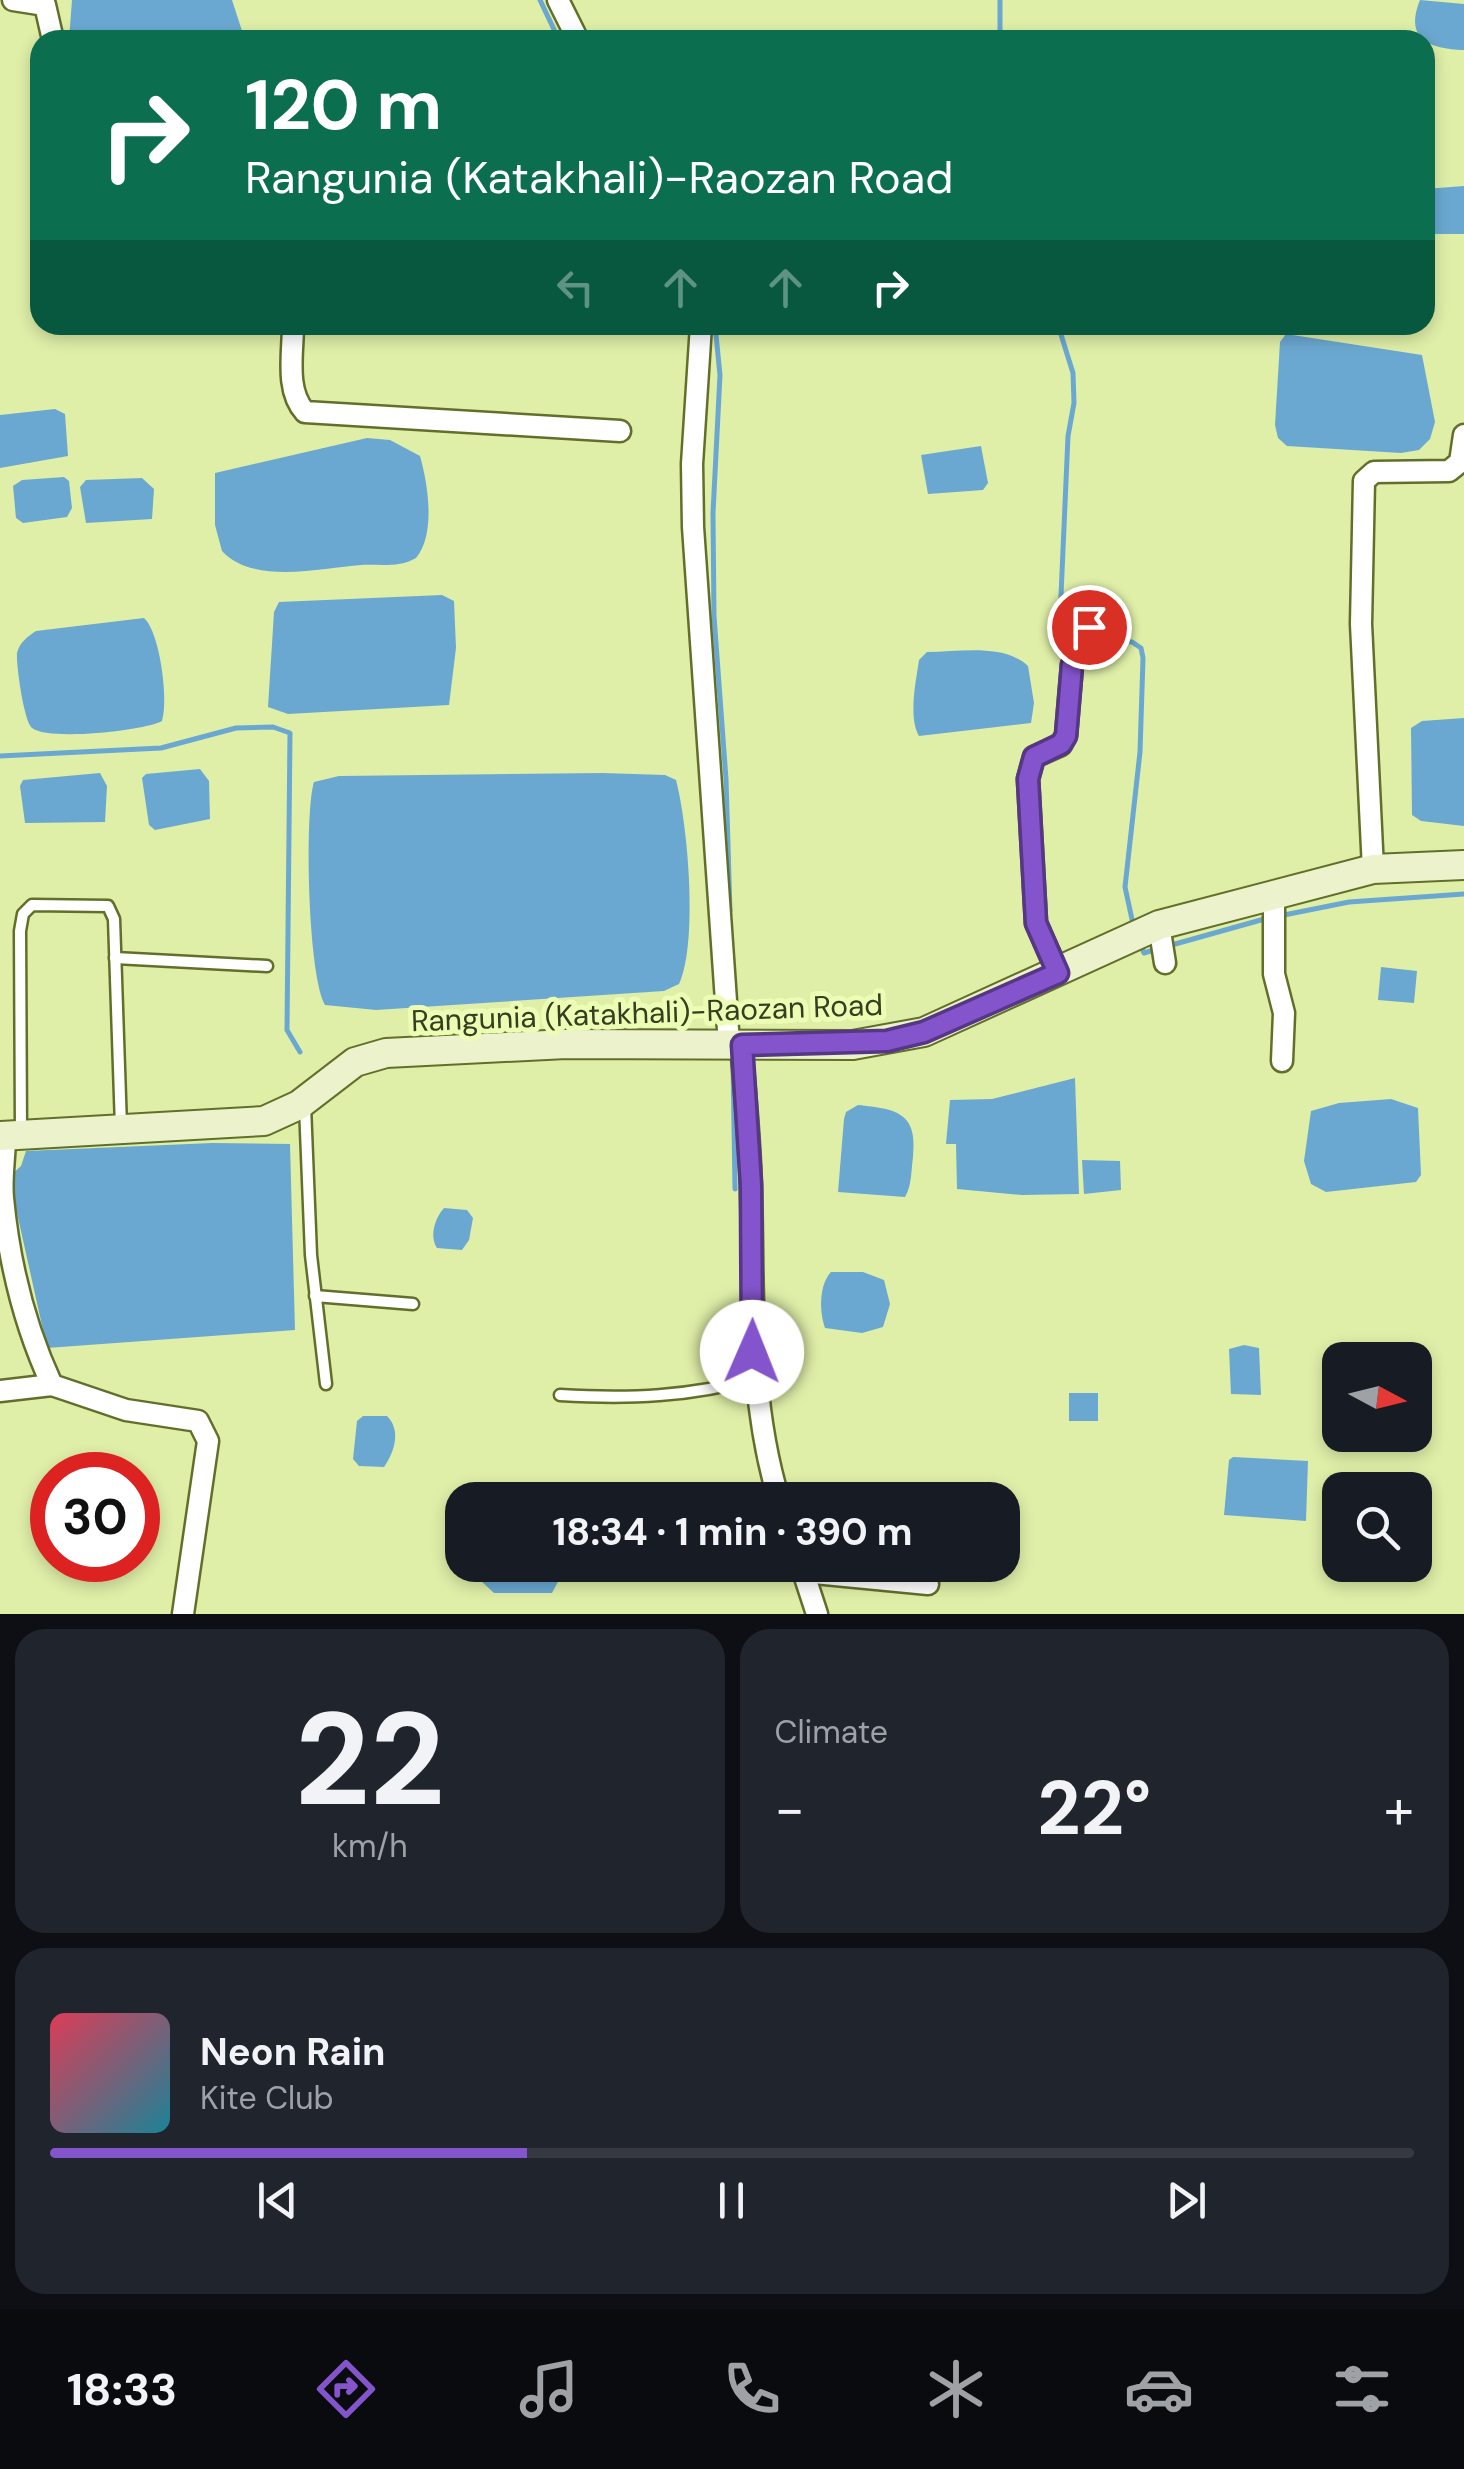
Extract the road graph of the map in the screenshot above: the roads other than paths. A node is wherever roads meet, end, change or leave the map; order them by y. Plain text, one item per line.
1 (13, 0) edge
2 (558, 0) edge
3 (50, 30) edge
4 (573, 30) edge
5 (293, 335) edge
6 (700, 335) edge
7 (620, 431) dead end
8 (1464, 434) edge
9 (1089, 627) dead end
10 (1464, 866) edge
11 (1373, 868) junction
12 (1275, 908) junction
13 (115, 958) junction
14 (267, 966) dead end
15 (1058, 973) junction
16 (735, 1045) junction
17 (1282, 1061) dead end
18 (305, 1100) junction
19 (121, 1128) junction
20 (9, 1135) edge
21 (315, 1296) junction
22 (413, 1304) dead end
23 (756, 1378) junction
24 (326, 1384) dead end
25 (52, 1385) junction
26 (0, 1390) edge
27 (560, 1396) dead end
28 (775, 1482) edge
29 (807, 1582) edge
30 (912, 1582) edge
31 (928, 1584) dead end
32 (183, 1614) edge
33 (817, 1614) edge

1 - 3 street
2 - 4 street
5 - 7 street
6 - 16 street
8 - 11 street
9 - 15 street
10 - 11 main road, Rangunia (Katakhali)-Raozan Road
11 - 12 main road, Rangunia (Katakhali)-Raozan Road
12 - 15 main road, Rangunia (Katakhali)-Raozan Road
12 - 17 street
13 - 14 lane
13 - 19 lane
13 - 20 lane
15 - 16 main road, Rangunia (Katakhali)-Raozan Road
16 - 18 main road, Rangunia (Katakhali)-Raozan Road
16 - 23 street
18 - 19 main road, Rangunia (Katakhali)-Raozan Road
18 - 21 lane
19 - 20 main road, Rangunia (Katakhali)-Raozan Road
20 - 25 street
21 - 22 lane
21 - 24 lane
23 - 27 lane
23 - 28 street
25 - 26 street
25 - 32 street
29 - 33 street
30 - 31 street

